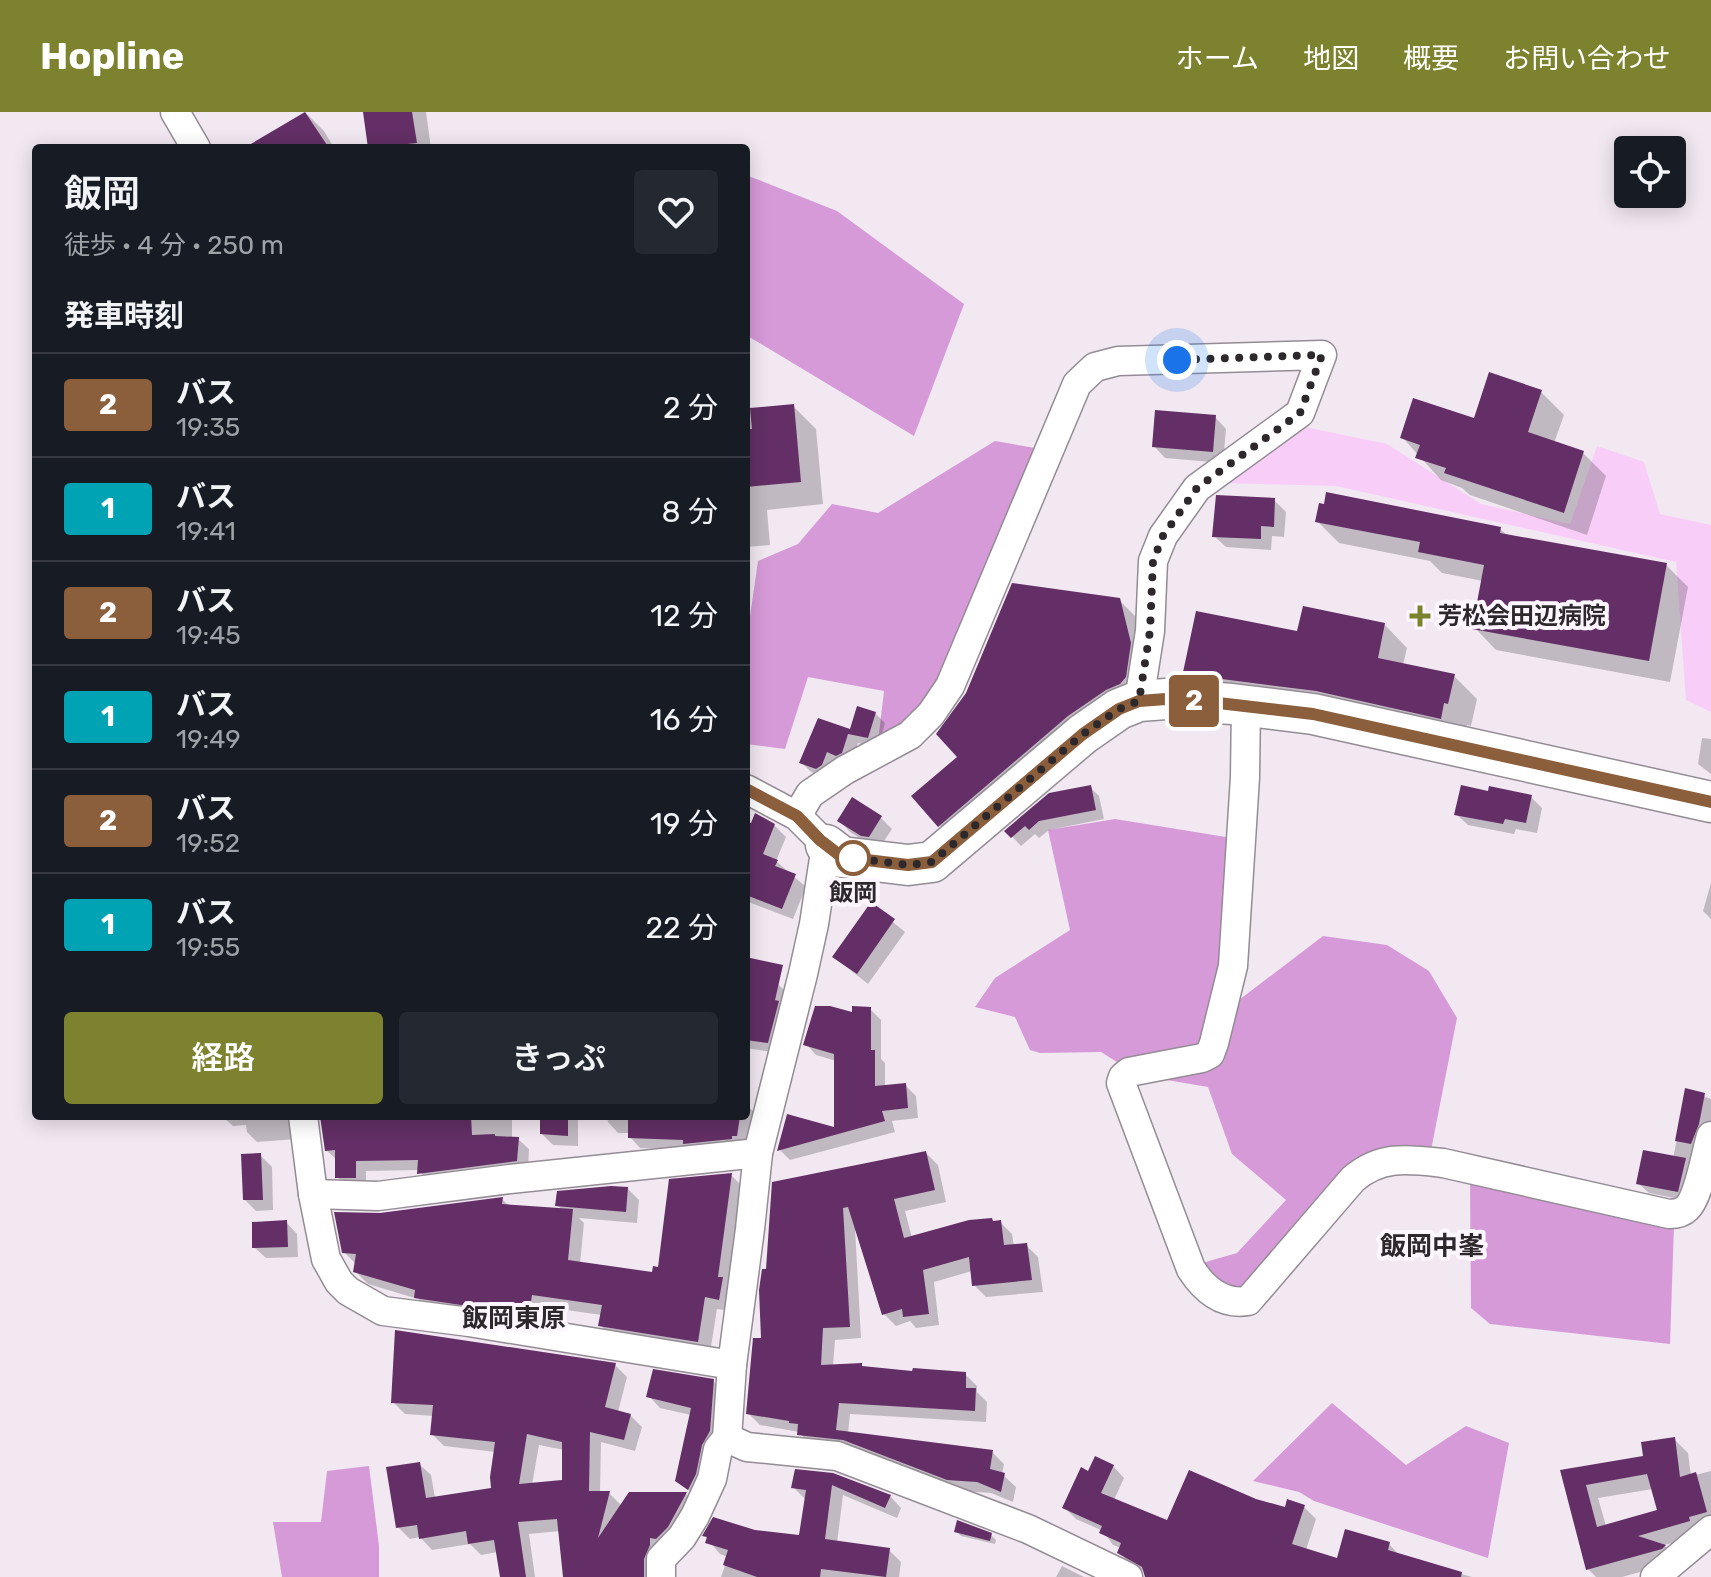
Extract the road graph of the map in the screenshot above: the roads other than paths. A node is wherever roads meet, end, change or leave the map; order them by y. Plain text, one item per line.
1 (175, 112) edge
2 (194, 144) edge
3 (1139, 701) junction
4 (1246, 705) junction
5 (750, 791) edge
6 (1711, 802) edge
7 (797, 816) junction
8 (826, 845) junction
9 (304, 1120) edge
10 (1711, 1136) edge
11 (758, 1153) junction
12 (313, 1194) junction
13 (732, 1365) junction
14 (727, 1438) junction
15 (1706, 1540) edge
16 (661, 1577) edge
17 (1128, 1577) edge
18 (1655, 1577) edge

1 - 2 street
3 - 4 street
3 - 7 street
3 - 8 street
4 - 6 street
4 - 10 street
5 - 7 street
7 - 8 street
8 - 11 street
9 - 12 street
11 - 12 street
11 - 13 street
12 - 13 street
13 - 14 street
14 - 16 street
14 - 17 street
15 - 18 street

